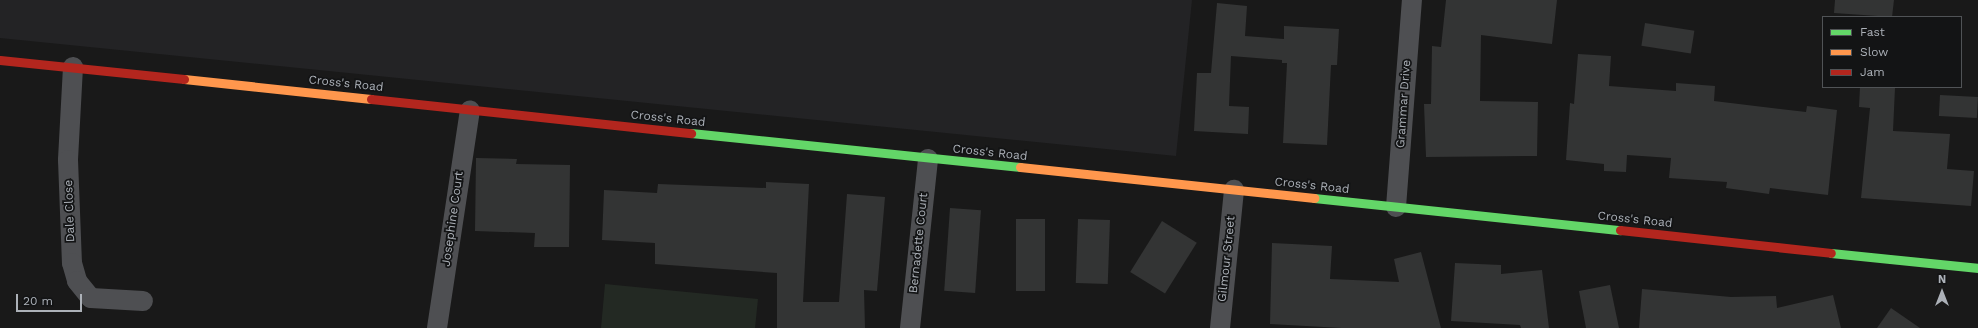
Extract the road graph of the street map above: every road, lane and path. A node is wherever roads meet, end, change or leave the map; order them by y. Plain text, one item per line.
1 (1412, 0) edge
2 (0, 60) edge
3 (73, 67) junction
4 (470, 110) junction
5 (928, 159) junction
6 (1234, 190) junction
7 (1396, 207) junction
8 (1978, 268) edge
9 (143, 301) dead end
10 (437, 328) edge
11 (910, 328) edge
12 (1220, 328) edge

1 - 7 street, Grammar Drive
2 - 3 street, Cross's Road
3 - 4 street, Cross's Road
3 - 9 street, Dale Close
4 - 5 street, Cross's Road
4 - 10 street, Josephine Court
5 - 6 street, Cross's Road
5 - 11 street, Bernadette Court
6 - 7 street, Cross's Road
6 - 12 street, Gilmour Street
7 - 8 street, Cross's Road

